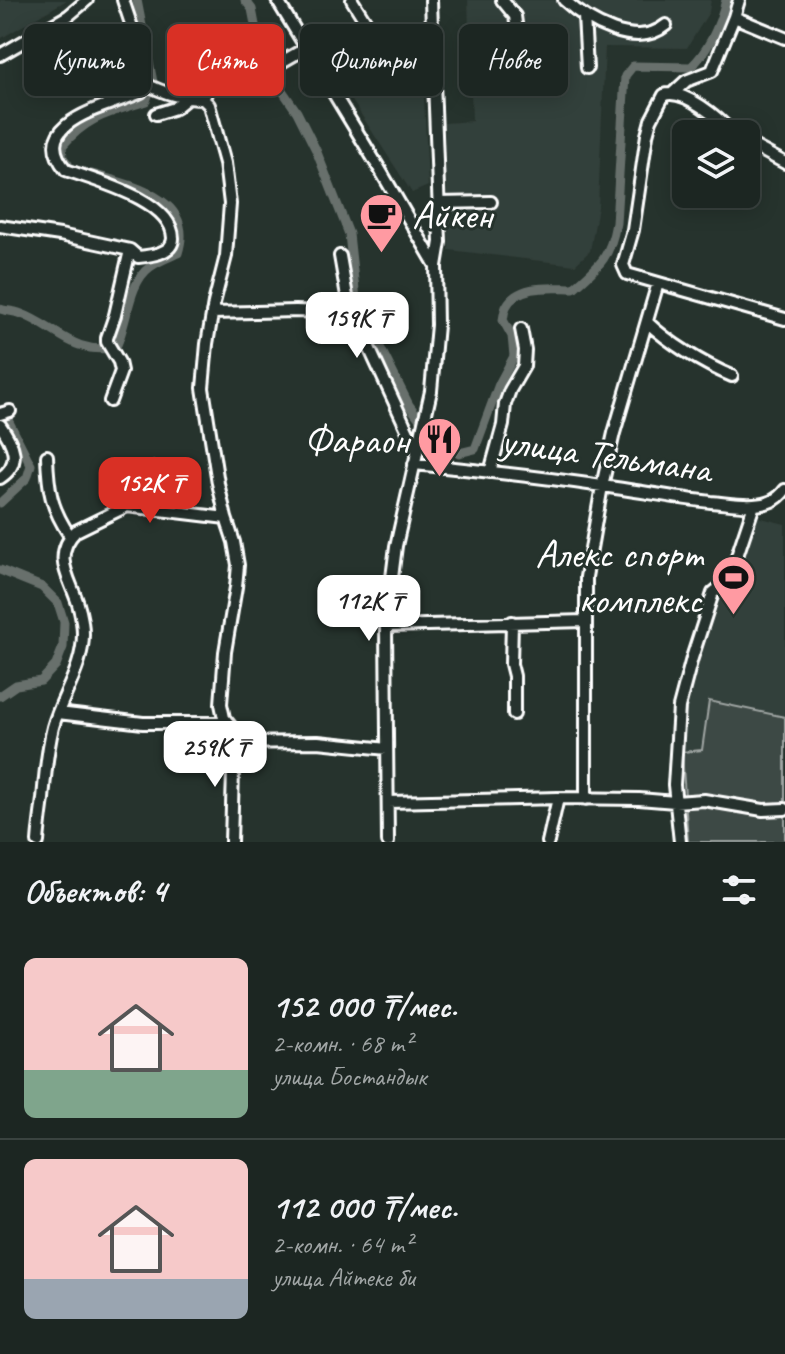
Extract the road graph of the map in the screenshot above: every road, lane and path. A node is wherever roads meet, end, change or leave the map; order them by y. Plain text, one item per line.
1 (87, 0) edge
2 (123, 0) edge
3 (277, 0) edge
4 (352, 0) edge
5 (431, 0) edge
6 (502, 0) edge
7 (564, 0) edge
8 (739, 0) edge
9 (584, 16) junction
10 (734, 17) junction
11 (131, 24) edge
12 (366, 24) edge
13 (431, 24) edge
14 (516, 24) edge
15 (666, 25) dead end
16 (300, 38) edge
17 (785, 38) edge
18 (300, 52) edge
19 (0, 55) edge
20 (587, 68) dead end
21 (151, 86) edge
22 (673, 93) junction
23 (130, 96) edge
24 (335, 96) edge
25 (436, 96) edge
26 (186, 99) junction
27 (203, 99) junction
28 (156, 114) dead end
29 (720, 120) edge
30 (760, 150) edge
31 (785, 163) edge
32 (491, 202) dead end
33 (444, 203) junction
34 (0, 226) edge
35 (130, 250) junction
36 (340, 256) dead end
37 (436, 266) junction
38 (658, 283) junction
39 (351, 308) junction
40 (212, 313) junction
41 (785, 319) edge
42 (647, 322) junction
43 (521, 329) dead end
44 (732, 376) dead end
45 (110, 401) dead end
46 (0, 425) edge
47 (417, 451) junction
48 (47, 456) dead end
49 (414, 464) junction
50 (156, 468) dead end
51 (490, 472) junction
52 (0, 478) edge
53 (602, 486) junction
54 (785, 490) edge
55 (754, 505) junction
56 (127, 506) junction
57 (226, 518) junction
58 (70, 536) junction
59 (585, 621) junction
60 (512, 622) junction
61 (386, 626) junction
62 (58, 713) junction
63 (514, 714) dead end
64 (227, 723) junction
65 (234, 743) junction
66 (387, 749) junction
67 (558, 798) junction
68 (586, 799) junction
69 (388, 802) junction
70 (675, 802) junction
71 (785, 809) edge
72 (38, 842) edge
73 (231, 842) edge
74 (388, 842) edge
75 (548, 842) edge
76 (680, 842) edge

1 - 19 street
2 - 11 street
3 - 16 street
4 - 12 street
5 - 13 street
6 - 14 street
7 - 9 street
8 - 10 street
9 - 15 street
9 - 20 street
10 - 17 street
10 - 22 street
18 - 27 street
21 - 26 street
22 - 29 street
22 - 38 street
23 - 35 street
24 - 37 street
25 - 33 street
26 - 27 street
26 - 28 street
27 - 40 street
30 - 31 street
32 - 33 street
33 - 37 street
34 - 35 street
35 - 45 street
36 - 39 street
37 - 47 street
38 - 41 street
38 - 42 street
39 - 40 street
39 - 47 street
40 - 57 street
42 - 44 street
42 - 53 street
43 - 51 street
46 - 52 street
47 - 49 street
48 - 58 street
49 - 51 street, улица Тельмана
49 - 61 street
50 - 56 street
51 - 53 street, улица Тельмана
53 - 55 street, улица Тельмана
53 - 59 street
54 - 55 street, улица Тельмана
55 - 70 street
56 - 57 street
56 - 58 street
57 - 64 street
58 - 62 street
59 - 60 street
59 - 68 street
60 - 61 street
60 - 63 street
61 - 66 street
62 - 64 street
62 - 72 street
64 - 65 street
65 - 66 street
65 - 73 street
66 - 69 street
67 - 68 street
67 - 69 street
67 - 75 street
68 - 70 street
69 - 74 street
70 - 71 street
70 - 76 street

